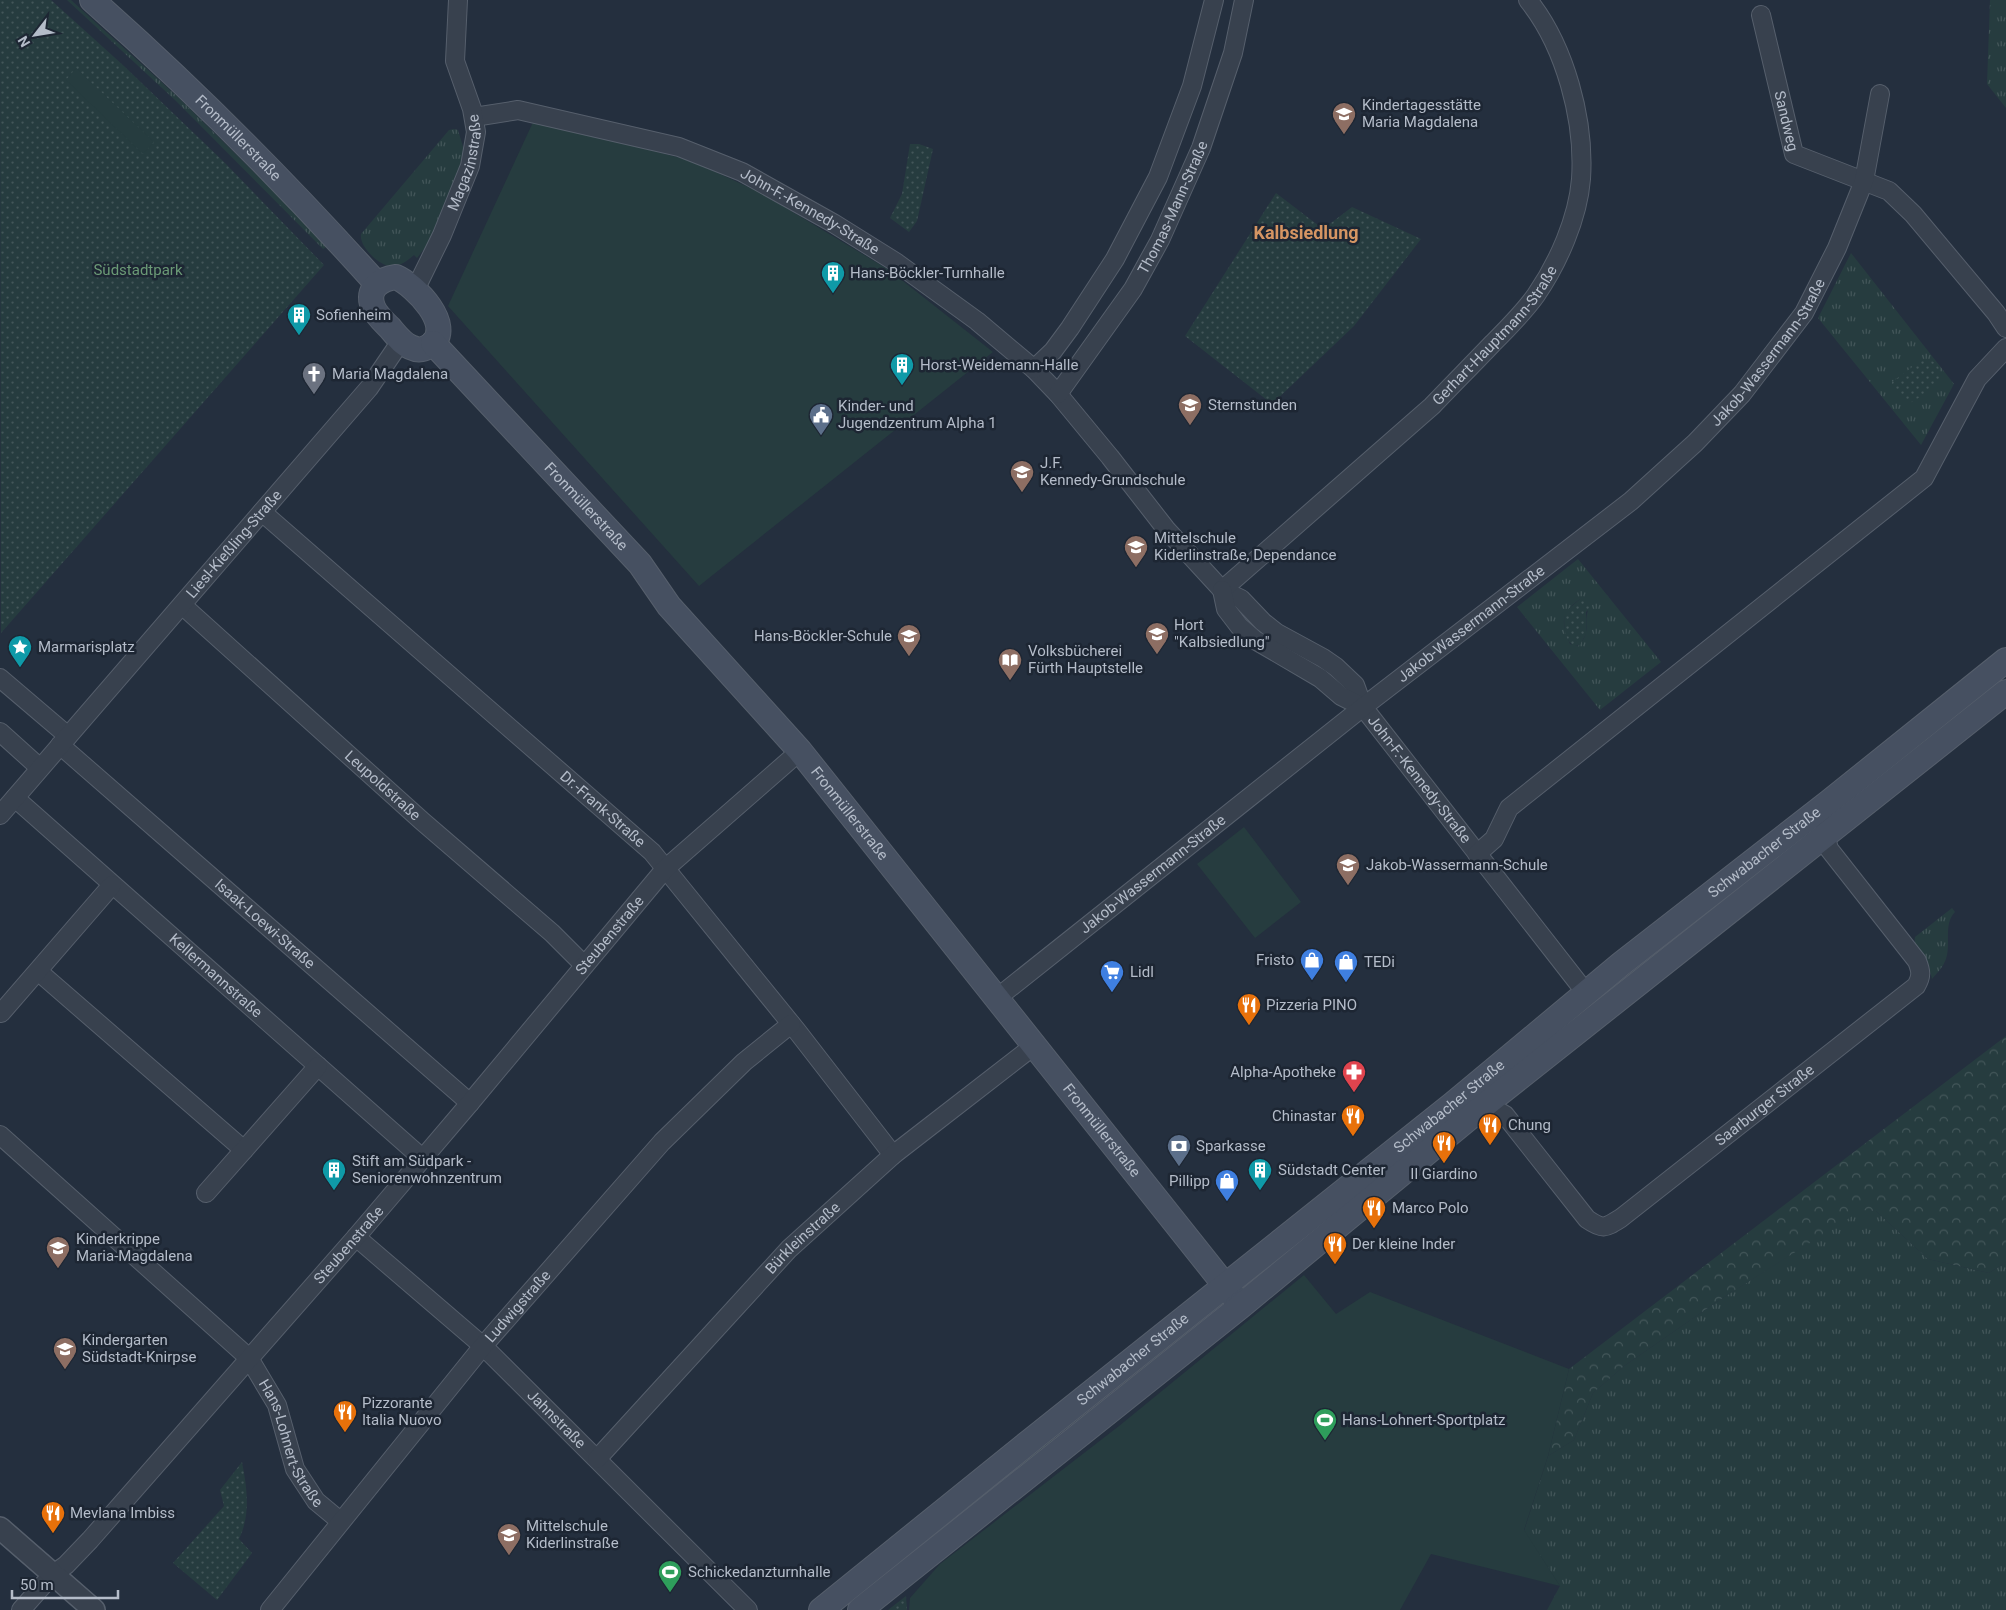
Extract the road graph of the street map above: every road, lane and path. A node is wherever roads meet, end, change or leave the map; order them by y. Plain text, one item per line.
1 (92, 0) edge
2 (458, 0) edge
3 (1214, 0) edge
4 (1244, 0) edge
5 (1528, 0) edge
6 (1761, 15) dead end
7 (1880, 94) dead end
8 (474, 117) junction
9 (1864, 181) junction
10 (378, 284) junction
11 (415, 290) junction
12 (2006, 328) edge
13 (401, 341) junction
14 (433, 343) junction
15 (2006, 348) edge
16 (1034, 369) junction
17 (1058, 394) junction
18 (262, 512) junction
19 (1222, 590) junction
20 (182, 605) junction
21 (2006, 660) edge
22 (0, 678) edge
23 (2006, 692) edge
24 (1363, 707) junction
25 (0, 732) edge
26 (64, 740) junction
27 (800, 751) junction
28 (40, 768) junction
29 (15, 798) junction
30 (1829, 802) junction
31 (0, 815) edge
32 (1825, 834) junction
33 (1477, 854) junction
34 (665, 869) junction
35 (112, 885) junction
36 (584, 965) junction
37 (38, 972) junction
38 (1586, 993) junction
39 (997, 998) junction
40 (1, 1014) edge
41 (791, 1024) junction
42 (1035, 1045) junction
43 (318, 1066) junction
44 (470, 1103) junction
45 (1453, 1104) junction
46 (1486, 1104) junction
47 (0, 1135) edge
48 (244, 1150) junction
49 (893, 1155) junction
50 (422, 1158) junction
51 (206, 1193) dead end
52 (356, 1237) junction
53 (1226, 1287) junction
54 (1241, 1306) junction
55 (483, 1346) junction
56 (249, 1358) junction
57 (597, 1459) junction
58 (340, 1521) junction
59 (0, 1528) edge
60 (52, 1575) junction
61 (21, 1610) edge
62 (94, 1610) edge
63 (270, 1610) edge
64 (748, 1610) edge
65 (821, 1610) edge
66 (860, 1610) edge

1 - 10 main road, Fronmüllerstraße
2 - 8 street, Magazinstraße
3 - 16 street, Thomas-Mann-Straße
4 - 17 street, Thomas-Mann-Straße
5 - 19 street, Gerhart-Hauptmann-Straße
6 - 9 street, Sandweg
7 - 9 street, Jakob-Wassermann-Straße
8 - 11 street, Magazinstraße
8 - 16 street, John-F.-Kennedy-Straße
9 - 12 street
9 - 24 street, Jakob-Wassermann-Straße
10 - 11 main road
10 - 13 main road
11 - 14 main road
13 - 14 main road
13 - 18 street, Liesl-Kießling-Straße
14 - 27 main road, Fronmüllerstraße
15 - 33 street
16 - 17 street, John-F.-Kennedy-Straße
17 - 19 street, John-F.-Kennedy-Straße
18 - 20 street, Liesl-Kießling-Straße
18 - 34 street, Dr.-Frank-Straße
19 - 24 street, John-F.-Kennedy-Straße
20 - 26 street, Liesl-Kießling-Straße
20 - 36 street, Leupoldstraße
21 - 30 main road, Schwabacher Straße
22 - 26 street
23 - 32 main road, Schwabacher Straße
24 - 33 street, John-F.-Kennedy-Straße
24 - 39 street, Jakob-Wassermann-Straße
25 - 28 street
26 - 28 street, Liesl-Kießling-Straße
26 - 44 street, Isaak-Loewi-Straße
27 - 34 street, Steubenstraße
27 - 39 main road, Fronmüllerstraße
28 - 29 street, Liesl-Kießling-Straße
29 - 31 street, Liesl-Kießling-Straße
29 - 35 street, Kellermannstraße
30 - 32 street
30 - 38 main road, Schwabacher Straße
32 - 46 main road, Schwabacher Straße
32 - 46 street, Saarburger Straße
33 - 38 street, John-F.-Kennedy-Straße
34 - 36 street, Steubenstraße
34 - 41 street, Dr.-Frank-Straße
35 - 37 street
35 - 43 street, Kellermannstraße
36 - 44 street, Steubenstraße
37 - 40 street
37 - 48 street
38 - 45 main road, Schwabacher Straße
39 - 42 main road, Fronmüllerstraße
41 - 49 street, Dr.-Frank-Straße
41 - 55 street, Ludwigstraße
42 - 49 street, Bürkleinstraße
42 - 53 main road, Fronmüllerstraße
43 - 48 street
43 - 50 street, Kellermannstraße
44 - 50 street, Steubenstraße
45 - 46 street
45 - 53 main road, Schwabacher Straße
46 - 54 main road, Schwabacher Straße
47 - 56 street, Hans-Lohnert-Straße
48 - 51 street
49 - 57 street, Bürkleinstraße
50 - 52 street, Steubenstraße
52 - 55 street, Jahnstraße
52 - 56 street, Steubenstraße
53 - 54 main road, Fronmüllerstraße
53 - 65 main road, Schwabacher Straße
54 - 66 main road, Schwabacher Straße
55 - 57 street, Jahnstraße
55 - 58 street, Ludwigstraße
56 - 58 street, Hans-Lohnert-Straße
56 - 60 street, Steubenstraße
57 - 64 street, Jahnstraße
58 - 63 street, Ludwigstraße
59 - 60 street
60 - 61 street, Steubenstraße
60 - 62 street

